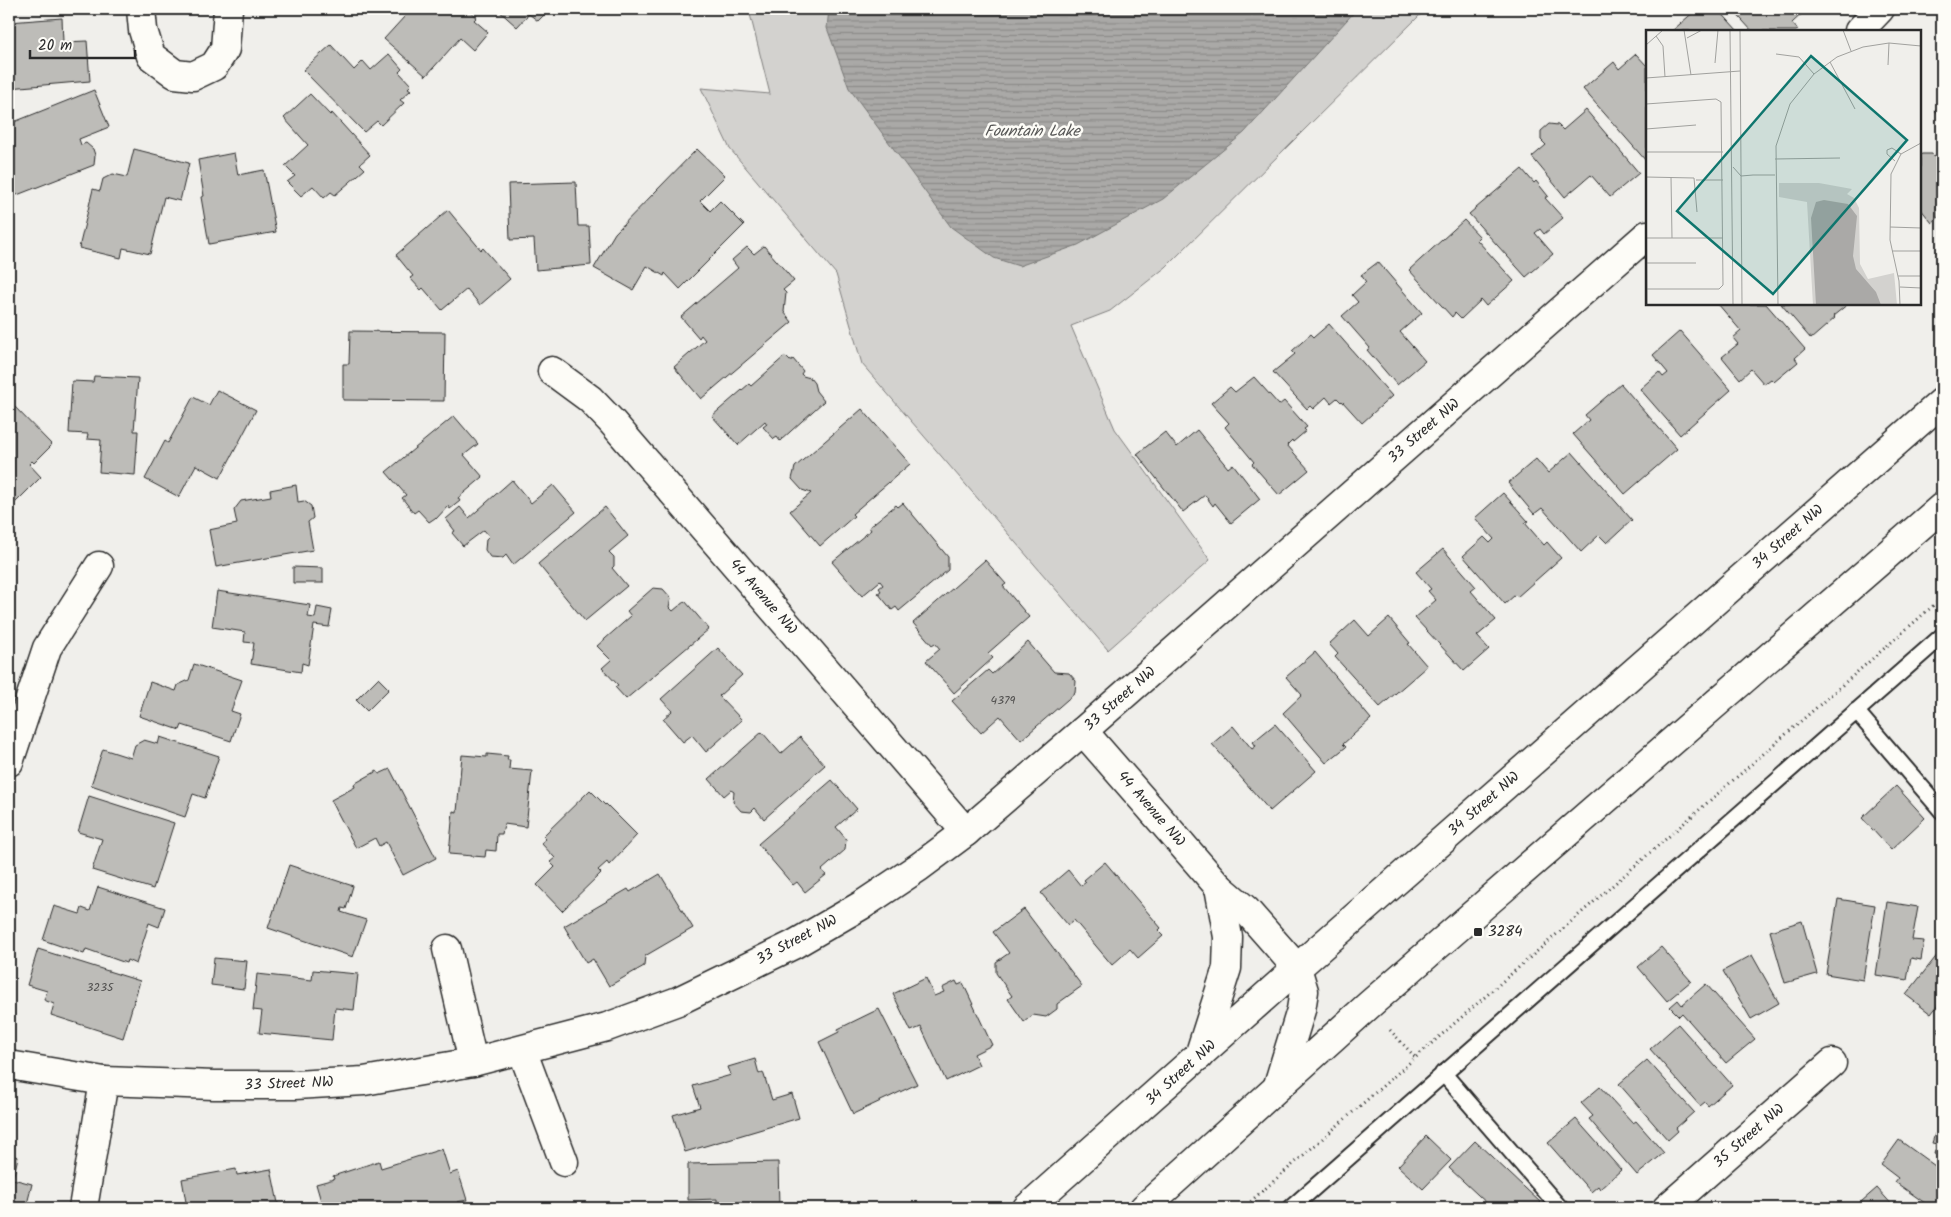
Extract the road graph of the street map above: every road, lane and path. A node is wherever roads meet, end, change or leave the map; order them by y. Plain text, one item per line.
1 (141, 9) edge
2 (228, 9) edge
3 (1880, 9) edge
4 (1860, 30) edge
5 (1646, 236) edge
6 (552, 371) dead end
7 (1942, 402) edge
8 (1942, 507) edge
9 (99, 566) dead end
10 (1942, 598) edge
11 (1942, 636) edge
12 (1856, 711) junction
13 (1083, 731) junction
14 (9, 762) edge
15 (1942, 811) edge
16 (966, 832) junction
17 (1219, 887) junction
18 (447, 950) dead end
19 (1297, 968) junction
20 (1386, 1024) dead end
21 (522, 1050) junction
22 (1199, 1057) junction
23 (1415, 1057) junction
24 (473, 1062) junction
25 (1832, 1063) dead end
26 (9, 1065) edge
27 (1443, 1073) junction
28 (104, 1081) junction
29 (1277, 1087) junction
30 (564, 1162) dead end
31 (83, 1208) edge
32 (1027, 1208) edge
33 (1144, 1208) edge
34 (1243, 1208) edge
35 (1291, 1208) edge
36 (1560, 1208) edge
37 (1667, 1208) edge

1 - 2 street
3 - 4 street
5 - 13 street, 33 Street NW
6 - 16 street, 44 Avenue NW
7 - 19 street, 34 Street NW
8 - 29 street
9 - 14 street
10 - 23 path
11 - 12 lane
12 - 15 lane
12 - 27 lane
13 - 16 street, 33 Street NW
13 - 17 street, 44 Avenue NW
16 - 21 street, 33 Street NW
17 - 19 street, 44 Avenue NW
17 - 22 street
18 - 24 street
19 - 22 street, 34 Street NW
19 - 29 street
20 - 23 path
21 - 24 street, 33 Street NW
21 - 30 street
22 - 32 street, 34 Street NW
23 - 34 path
24 - 28 street, 33 Street NW
25 - 37 street, 35 Street NW
26 - 28 street, 33 Street NW
27 - 35 lane
27 - 36 lane
28 - 31 street
29 - 33 street

